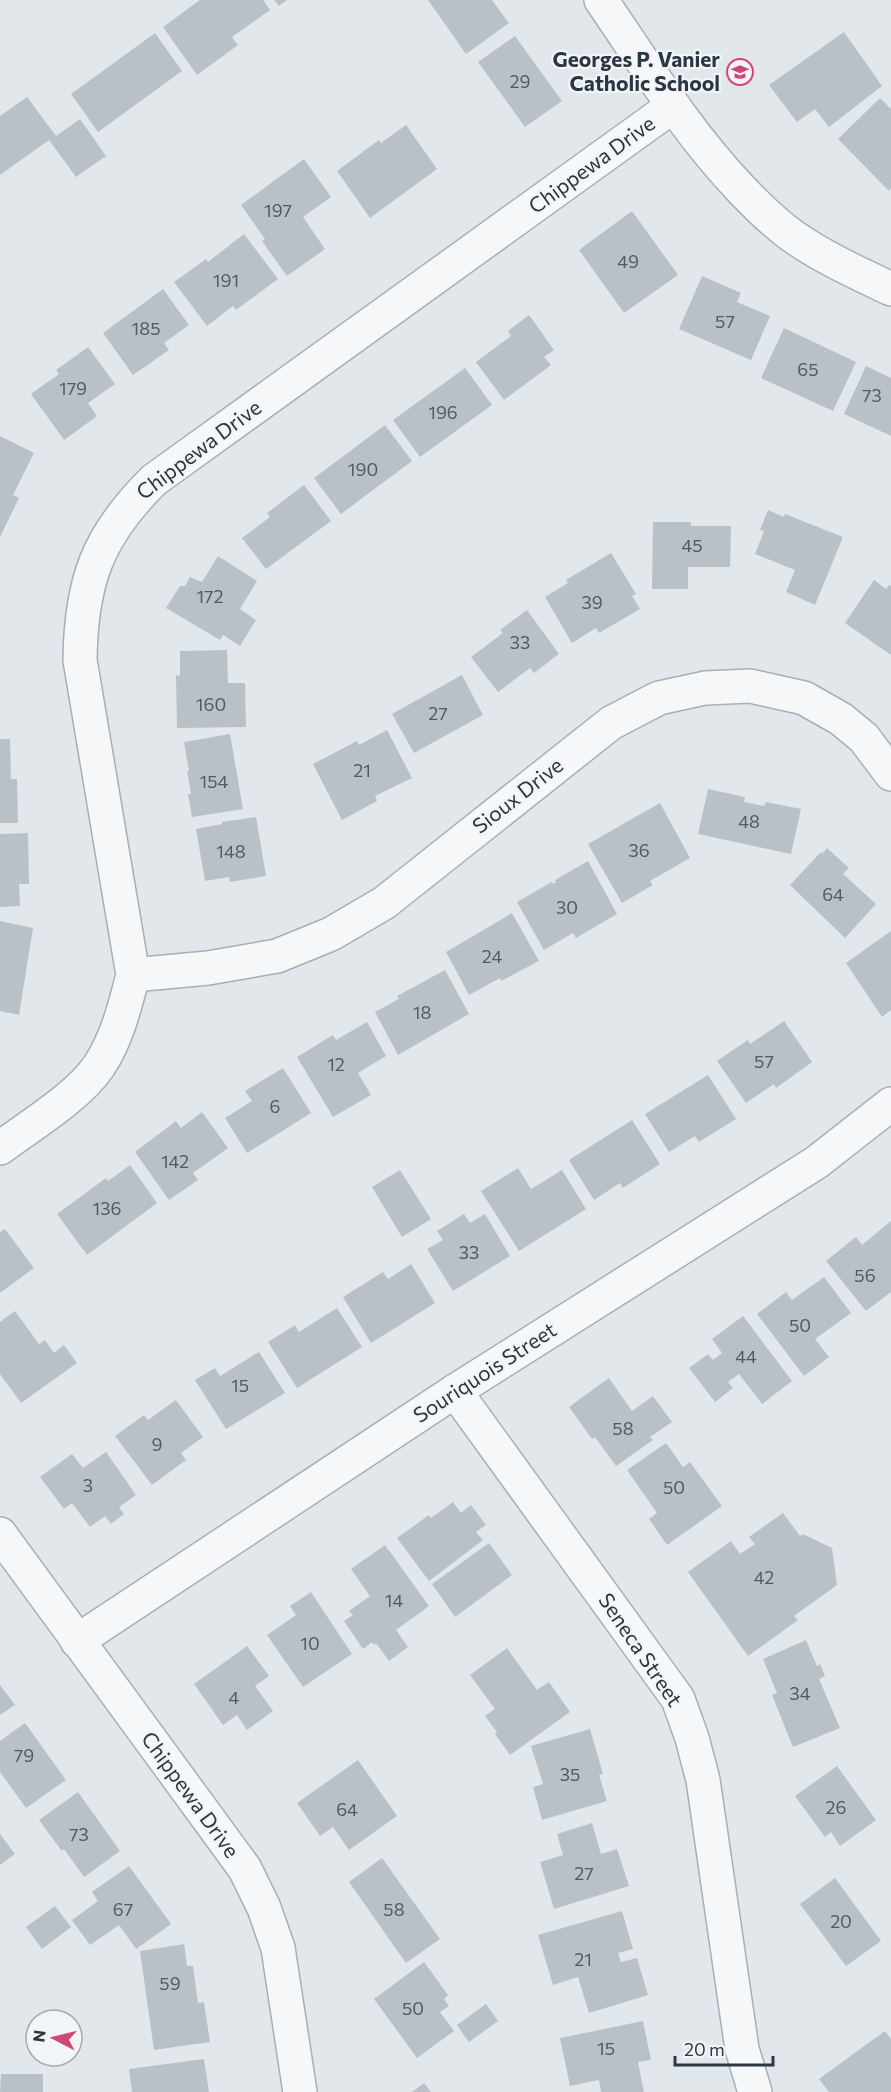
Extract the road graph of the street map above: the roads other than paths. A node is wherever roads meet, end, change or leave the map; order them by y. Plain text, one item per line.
1 (601, 0) edge
2 (673, 106) junction
3 (891, 289) edge
4 (891, 774) edge
5 (133, 975) junction
6 (891, 1104) edge
7 (0, 1148) edge
8 (455, 1391) junction
9 (0, 1534) edge
10 (77, 1641) junction
11 (300, 2092) edge
12 (755, 2092) edge

1 - 2 street
2 - 3 street
2 - 5 street, Chippewa Drive
4 - 5 street, Sioux Drive
5 - 7 street, Chippewa Drive
6 - 8 street, Souriquois Street
8 - 10 street, Souriquois Street
8 - 12 street, Seneca Street
9 - 10 street, Chippewa Drive
10 - 11 street, Chippewa Drive

